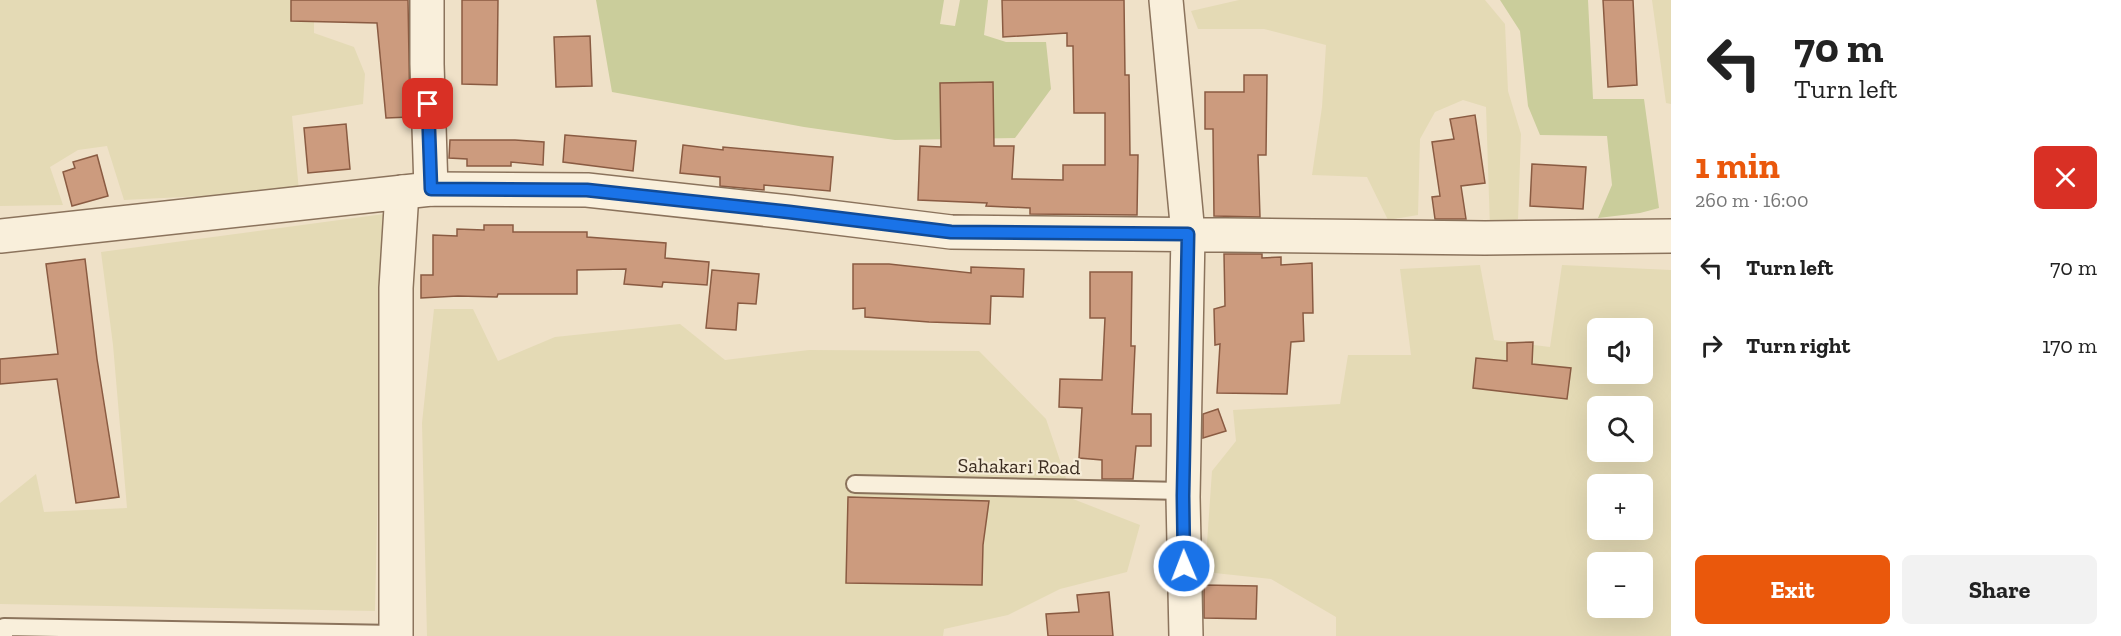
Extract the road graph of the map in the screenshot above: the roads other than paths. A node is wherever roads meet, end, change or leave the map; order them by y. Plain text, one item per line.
1 (427, 0) edge
2 (1166, 0) edge
3 (417, 190) junction
4 (1188, 234) junction
5 (0, 236) edge
6 (1671, 236) edge
7 (855, 484) dead end
8 (1183, 490) junction
9 (194, 633) edge
10 (396, 635) edge
11 (4, 636) edge
12 (1186, 636) edge

1 - 3 street
2 - 4 street
3 - 4 street
3 - 5 street
3 - 10 street
4 - 6 street
4 - 8 street
7 - 8 lane, Sahakari Road
8 - 12 street
9 - 10 lane
9 - 11 lane

